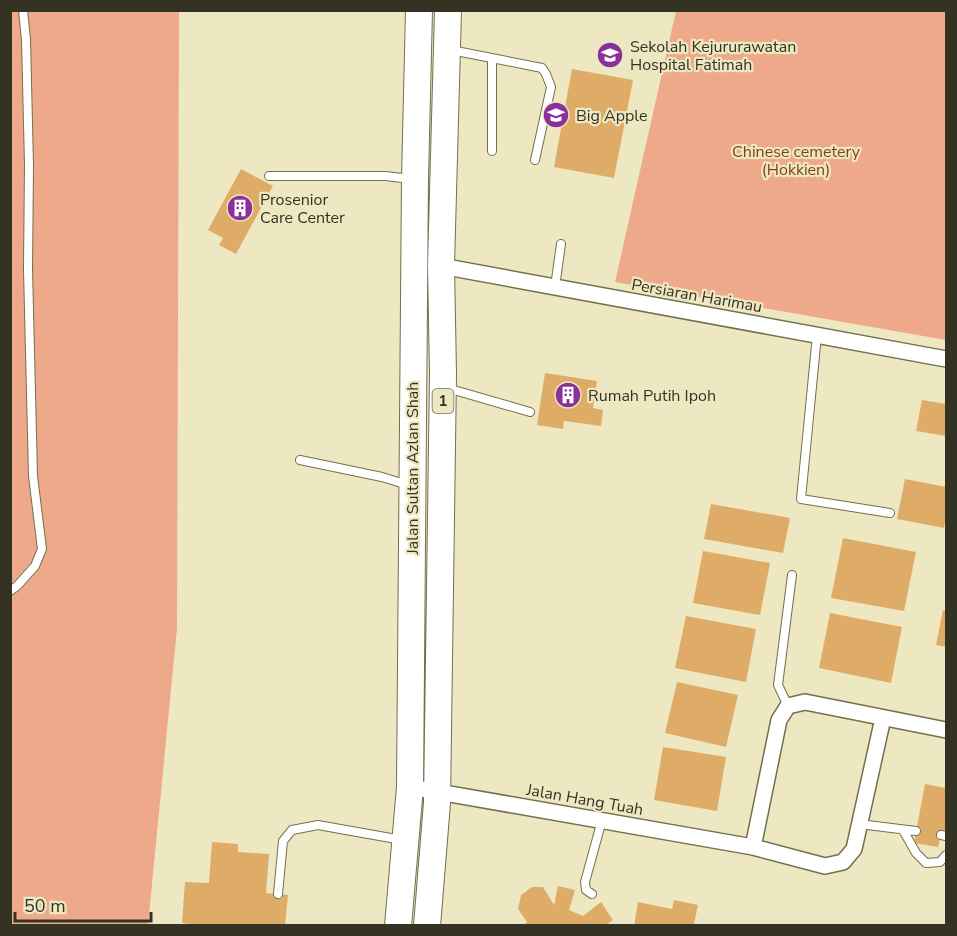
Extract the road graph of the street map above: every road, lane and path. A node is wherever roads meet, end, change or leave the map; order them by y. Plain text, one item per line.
1 (23, 10) edge
2 (419, 10) edge
3 (448, 10) edge
4 (446, 50) junction
5 (492, 58) junction
6 (492, 151) dead end
7 (535, 160) dead end
8 (269, 176) dead end
9 (415, 179) junction
10 (561, 244) dead end
11 (441, 266) junction
12 (555, 287) junction
13 (817, 335) junction
14 (946, 359) edge
15 (443, 387) junction
16 (530, 412) dead end
17 (300, 460) dead end
18 (412, 487) junction
19 (891, 513) dead end
20 (792, 575) dead end
21 (10, 591) edge
22 (788, 706) junction
23 (883, 717) junction
24 (946, 730) edge
25 (410, 787) junction
26 (437, 791) junction
27 (602, 820) junction
28 (859, 824) junction
29 (903, 830) junction
30 (916, 831) dead end
31 (406, 840) junction
32 (753, 847) junction
33 (946, 855) edge
34 (278, 894) dead end
35 (592, 894) dead end
36 (398, 926) edge
37 (427, 926) edge

1 - 21 lane
2 - 9 main road, Jalan Sultan Azlan Shah / 1
3 - 4 main road, Jalan Sultan Azlan Shah / 1
4 - 5 lane
4 - 11 main road, Jalan Sultan Azlan Shah / 1
5 - 6 lane
5 - 7 lane
8 - 9 lane
9 - 18 main road, Jalan Sultan Azlan Shah / 1
10 - 12 lane
11 - 12 street, Persiaran Harimau
11 - 15 main road, Jalan Sultan Azlan Shah / 1
12 - 13 street, Persiaran Harimau
13 - 14 street, Persiaran Harimau
13 - 19 lane
15 - 16 lane
15 - 26 main road, Jalan Sultan Azlan Shah / 1
17 - 18 lane
18 - 25 main road, Jalan Sultan Azlan Shah / 1
20 - 22 lane
22 - 23 street
22 - 32 street
23 - 24 street
23 - 28 street, Jalan Hang Tuah
25 - 26 street, Jalan Hang Tuah
25 - 31 main road, Jalan Sultan Azlan Shah / 1
26 - 27 street, Jalan Hang Tuah
26 - 37 main road, Jalan Sultan Azlan Shah / 1
27 - 32 street, Jalan Hang Tuah
27 - 35 lane
28 - 29 lane
28 - 32 street, Jalan Hang Tuah
29 - 30 lane
29 - 33 lane
31 - 34 lane
31 - 36 main road, Jalan Sultan Azlan Shah / 1

